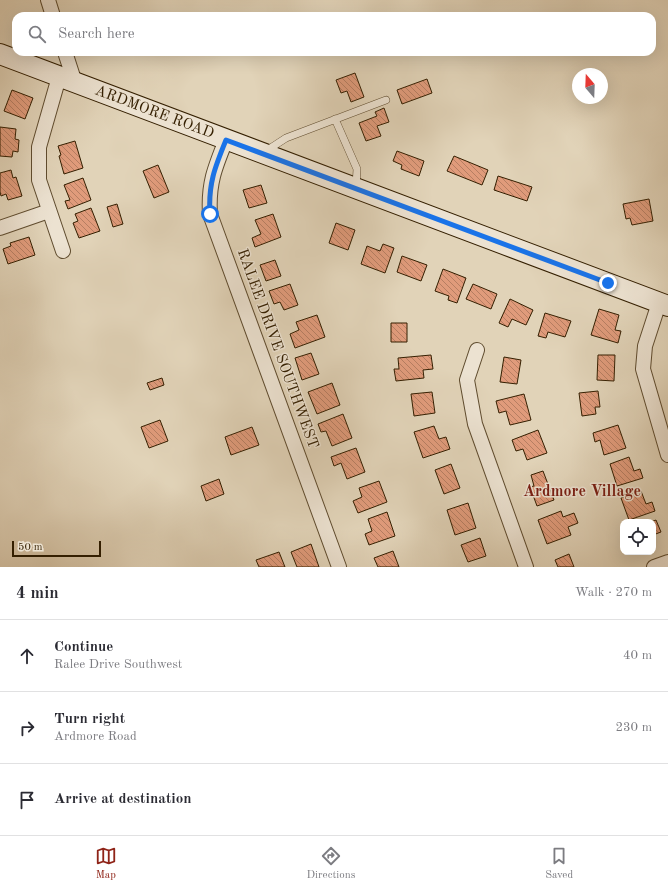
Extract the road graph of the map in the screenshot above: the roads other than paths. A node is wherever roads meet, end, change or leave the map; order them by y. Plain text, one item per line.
1 (48, 0) edge
2 (52, 12) edge
3 (0, 54) edge
4 (65, 56) edge
5 (67, 80) junction
6 (386, 100) dead end
7 (335, 119) junction
8 (226, 140) junction
9 (261, 154) junction
10 (356, 190) junction
11 (49, 211) junction
12 (0, 228) edge
13 (63, 251) dead end
14 (664, 305) edge
15 (477, 350) dead end
16 (668, 456) edge
17 (668, 562) edge
18 (339, 567) edge
19 (526, 567) edge
20 (654, 567) edge

1 - 2 street
3 - 5 street, ARDMORE ROAD
4 - 5 street
5 - 8 street, ARDMORE ROAD
5 - 11 street
6 - 7 lane
7 - 9 lane
7 - 10 lane
8 - 9 street, ARDMORE ROAD
8 - 18 street, RALEE DRIVE SOUTHWEST
9 - 10 street, ARDMORE ROAD
10 - 14 street, ARDMORE ROAD
11 - 12 street
11 - 13 street
14 - 16 street
15 - 19 street
17 - 20 street

